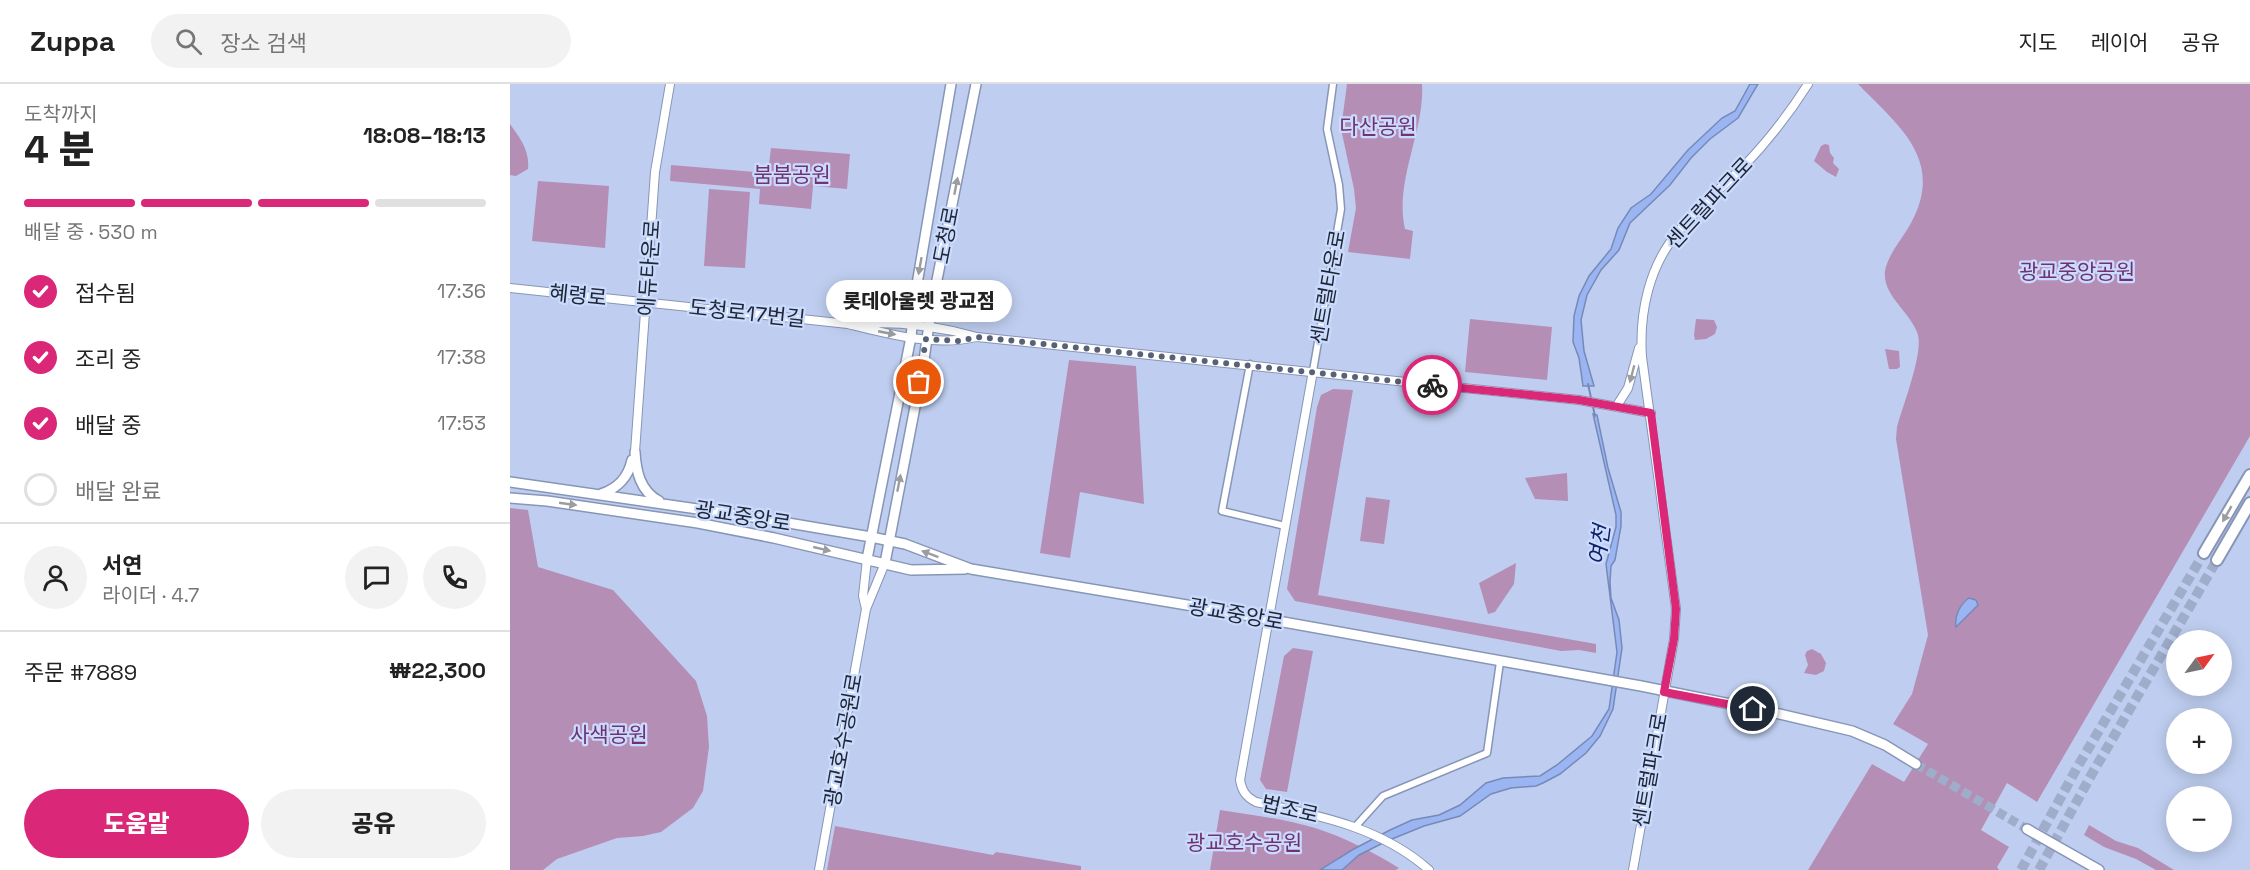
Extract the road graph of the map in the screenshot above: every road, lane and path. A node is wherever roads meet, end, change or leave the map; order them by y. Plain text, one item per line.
1 (670, 84) edge
2 (951, 84) edge
3 (976, 84) edge
4 (1333, 84) edge
5 (1808, 84) edge
6 (510, 288) edge
7 (646, 302) junction
8 (848, 324) junction
9 (913, 324) junction
10 (928, 326) junction
11 (911, 337) junction
12 (977, 337) junction
13 (1642, 338) junction
14 (926, 339) junction
15 (1250, 364) junction
16 (1313, 371) junction
17 (1616, 407) junction
18 (1651, 413) junction
19 (635, 452) junction
20 (2250, 475) edge
21 (510, 482) edge
22 (599, 495) junction
23 (510, 498) edge
24 (2250, 503) edge
25 (663, 504) junction
26 (1285, 526) junction
27 (871, 537) junction
28 (888, 541) junction
29 (2204, 553) tunnel mouth
30 (867, 559) junction
31 (2217, 561) tunnel mouth
32 (885, 563) junction
33 (971, 569) junction
34 (866, 609) junction
35 (1268, 620) junction
36 (1500, 662) junction
37 (1664, 692) junction
38 (1916, 764) tunnel mouth
39 (1357, 828) junction
40 (2027, 829) tunnel mouth
41 (819, 870) edge
42 (1429, 870) edge
43 (1633, 870) edge
44 (2099, 870) edge

1 - 7 street, 에듀타운로
2 -> 9 main road, 도청로
10 -> 3 main road, 도청로
4 - 16 street, 센트럴타운로
5 - 13 street, 센트럴파크로
6 - 7 street, 혜령로
7 - 8 street, 도청로17번길
7 - 19 street, 에듀타운로
8 - 9 street, 도청로17번길
8 -> 11 street, 도청로17번길
9 - 10 street, 도청로17번길
9 - 11 main road, 도청로
10 - 12 street, 도청로17번길
10 - 14 main road, 도청로
11 - 14 street, 도청로17번길
11 - 27 main road, 도청로
12 - 14 street, 도청로17번길
12 - 15 street
13 -> 17 street
13 - 18 street, 센트럴파크로
28 -> 14 main road, 도청로
15 - 16 street
15 - 26 street
16 - 17 street
16 - 26 street, 센트럴타운로
17 - 18 street
18 - 37 street, 센트럴파크로
19 - 22 main road
19 - 25 main road
20 -> 29 highway
21 - 22 main road, 광교중앙로
22 - 25 main road, 광교중앙로
23 -> 30 main road, 광교중앙로
24 - 31 highway
25 - 27 main road, 광교중앙로
26 - 35 street, 센트럴타운로
27 - 28 main road, 광교중앙로
27 - 30 main road, 도청로
28 - 32 main road, 도청로
33 -> 28 main road, 광교중앙로
30 - 32 main road, 광교중앙로
30 - 34 street, 광교호수공원로
32 - 33 main road, 광교중앙로
32 - 34 street, 광교호수공원로
33 - 35 main road, 광교중앙로
34 - 41 street, 광교호수공원로
35 - 36 main road, 광교중앙로
35 - 39 street, 법조로
36 - 37 main road, 광교중앙로
36 - 39 street
37 - 38 main road, 광교중앙로
37 - 43 street, 센트럴파크로
39 - 42 street, 법조로
40 - 44 main road

